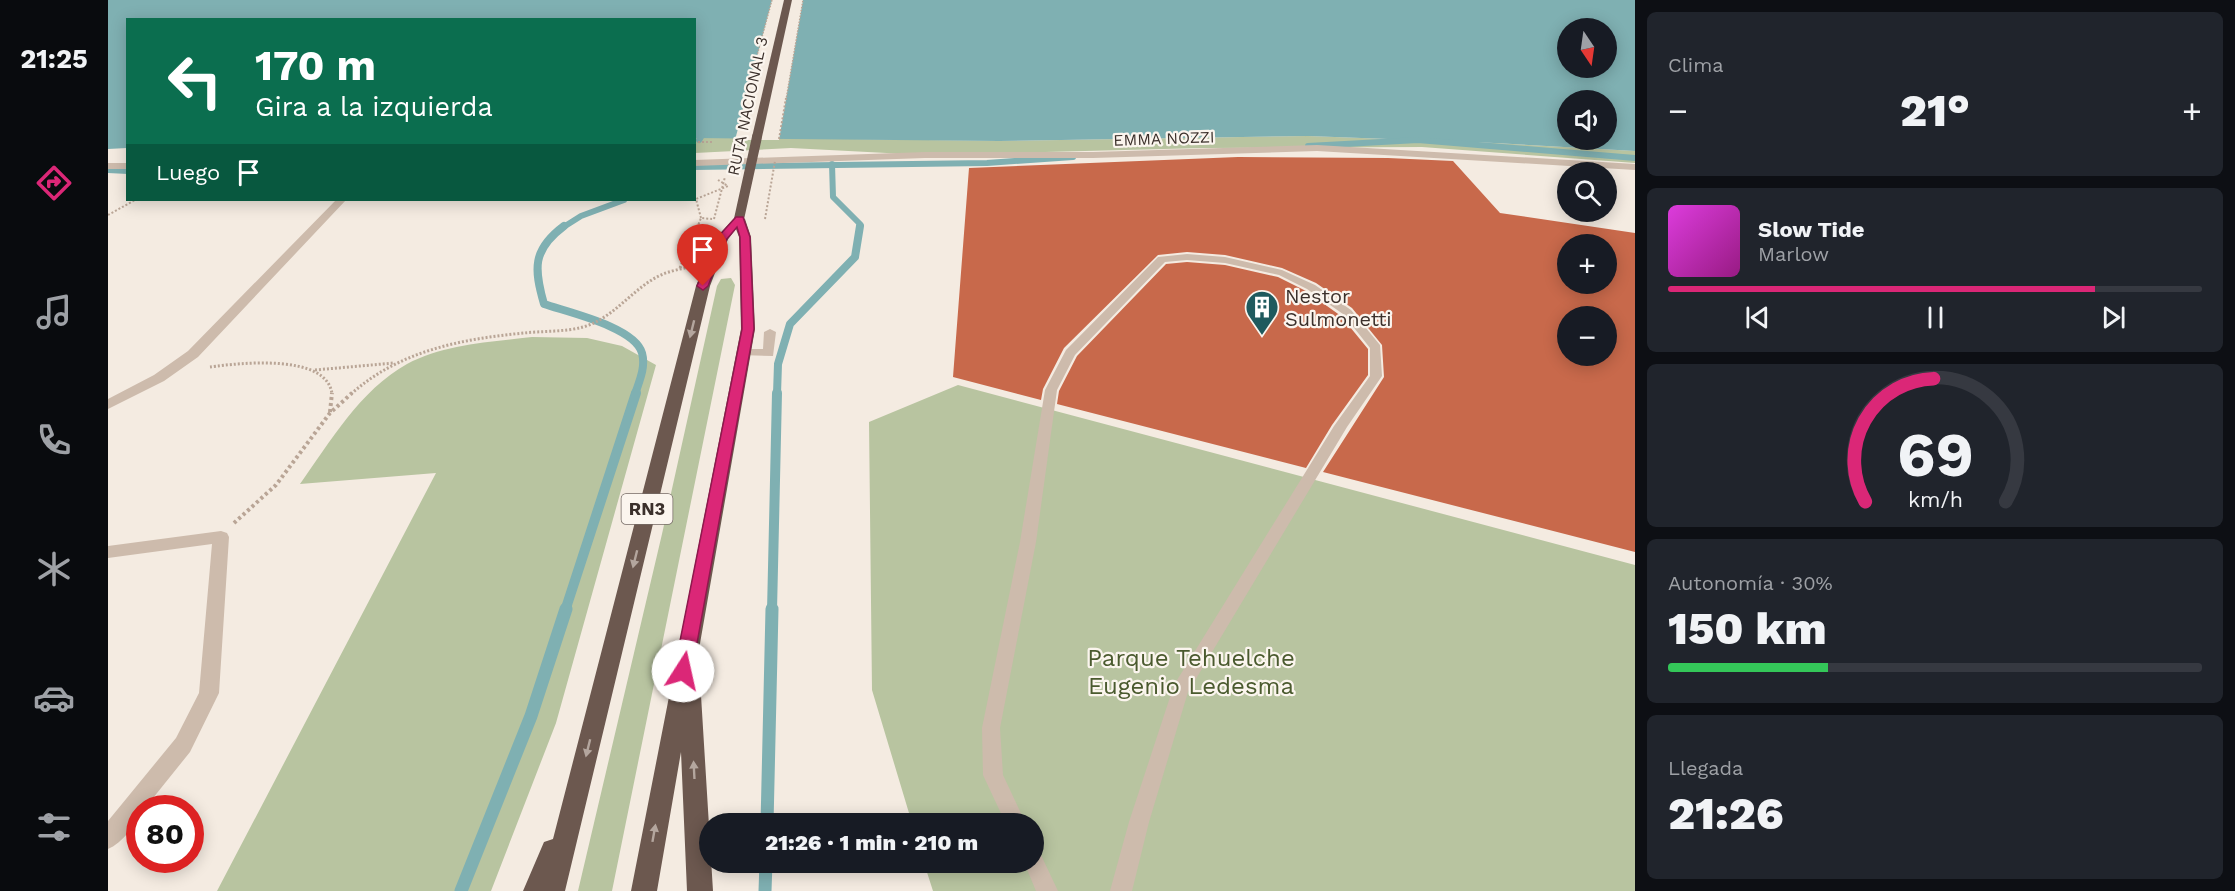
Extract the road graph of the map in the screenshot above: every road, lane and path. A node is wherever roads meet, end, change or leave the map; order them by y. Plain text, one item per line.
1 (772, 0) edge
2 (788, 0) edge
3 (803, 0) edge
4 (738, 127) dead end
5 (779, 138) dead end
6 (775, 162) dead end
7 (696, 163) edge
8 (108, 166) edge
9 (126, 166) edge
10 (1635, 166) edge
11 (726, 173) dead end
12 (133, 201) edge
13 (340, 201) edge
14 (108, 215) edge
15 (739, 219) junction
16 (765, 219) dead end
17 (710, 266) junction
18 (680, 268) junction
19 (770, 332) dead end
20 (743, 352) junction
21 (394, 363) junction
22 (204, 368) dead end
23 (313, 370) junction
24 (108, 405) edge
25 (330, 412) junction
26 (220, 537) junction
27 (108, 552) edge
28 (687, 649) junction
29 (573, 807) junction
30 (1011, 813) edge
31 (108, 838) edge
32 (1039, 873) edge
33 (536, 891) edge
34 (552, 891) edge
35 (644, 891) edge
36 (700, 891) edge
37 (1047, 891) edge
38 (1121, 891) edge

1 - 4 path, bridge
2 - 15 highway, RUTA NACIONAL 3 / RN3, bridge
3 - 5 path, bridge
6 - 16 path, bridge
7 - 10 street, EMMA NOZZI
8 - 9 street
11 - 18 path, bridge
12 - 14 path
13 - 24 street
15 - 17 highway, RN3
15 - 20 highway, RN3
17 - 18 path
17 -> 29 highway, RN3
18 - 21 path
19 - 20 lane
20 - 28 highway, RN3
21 - 23 path
21 - 25 path
22 - 23 path
23 - 25 path
25 - 26 path
26 - 27 street
26 - 31 street
35 -> 28 highway, RN3
36 -> 28 highway
29 - 33 highway
29 - 34 highway, RN3
30 - 38 lane
32 - 37 lane

